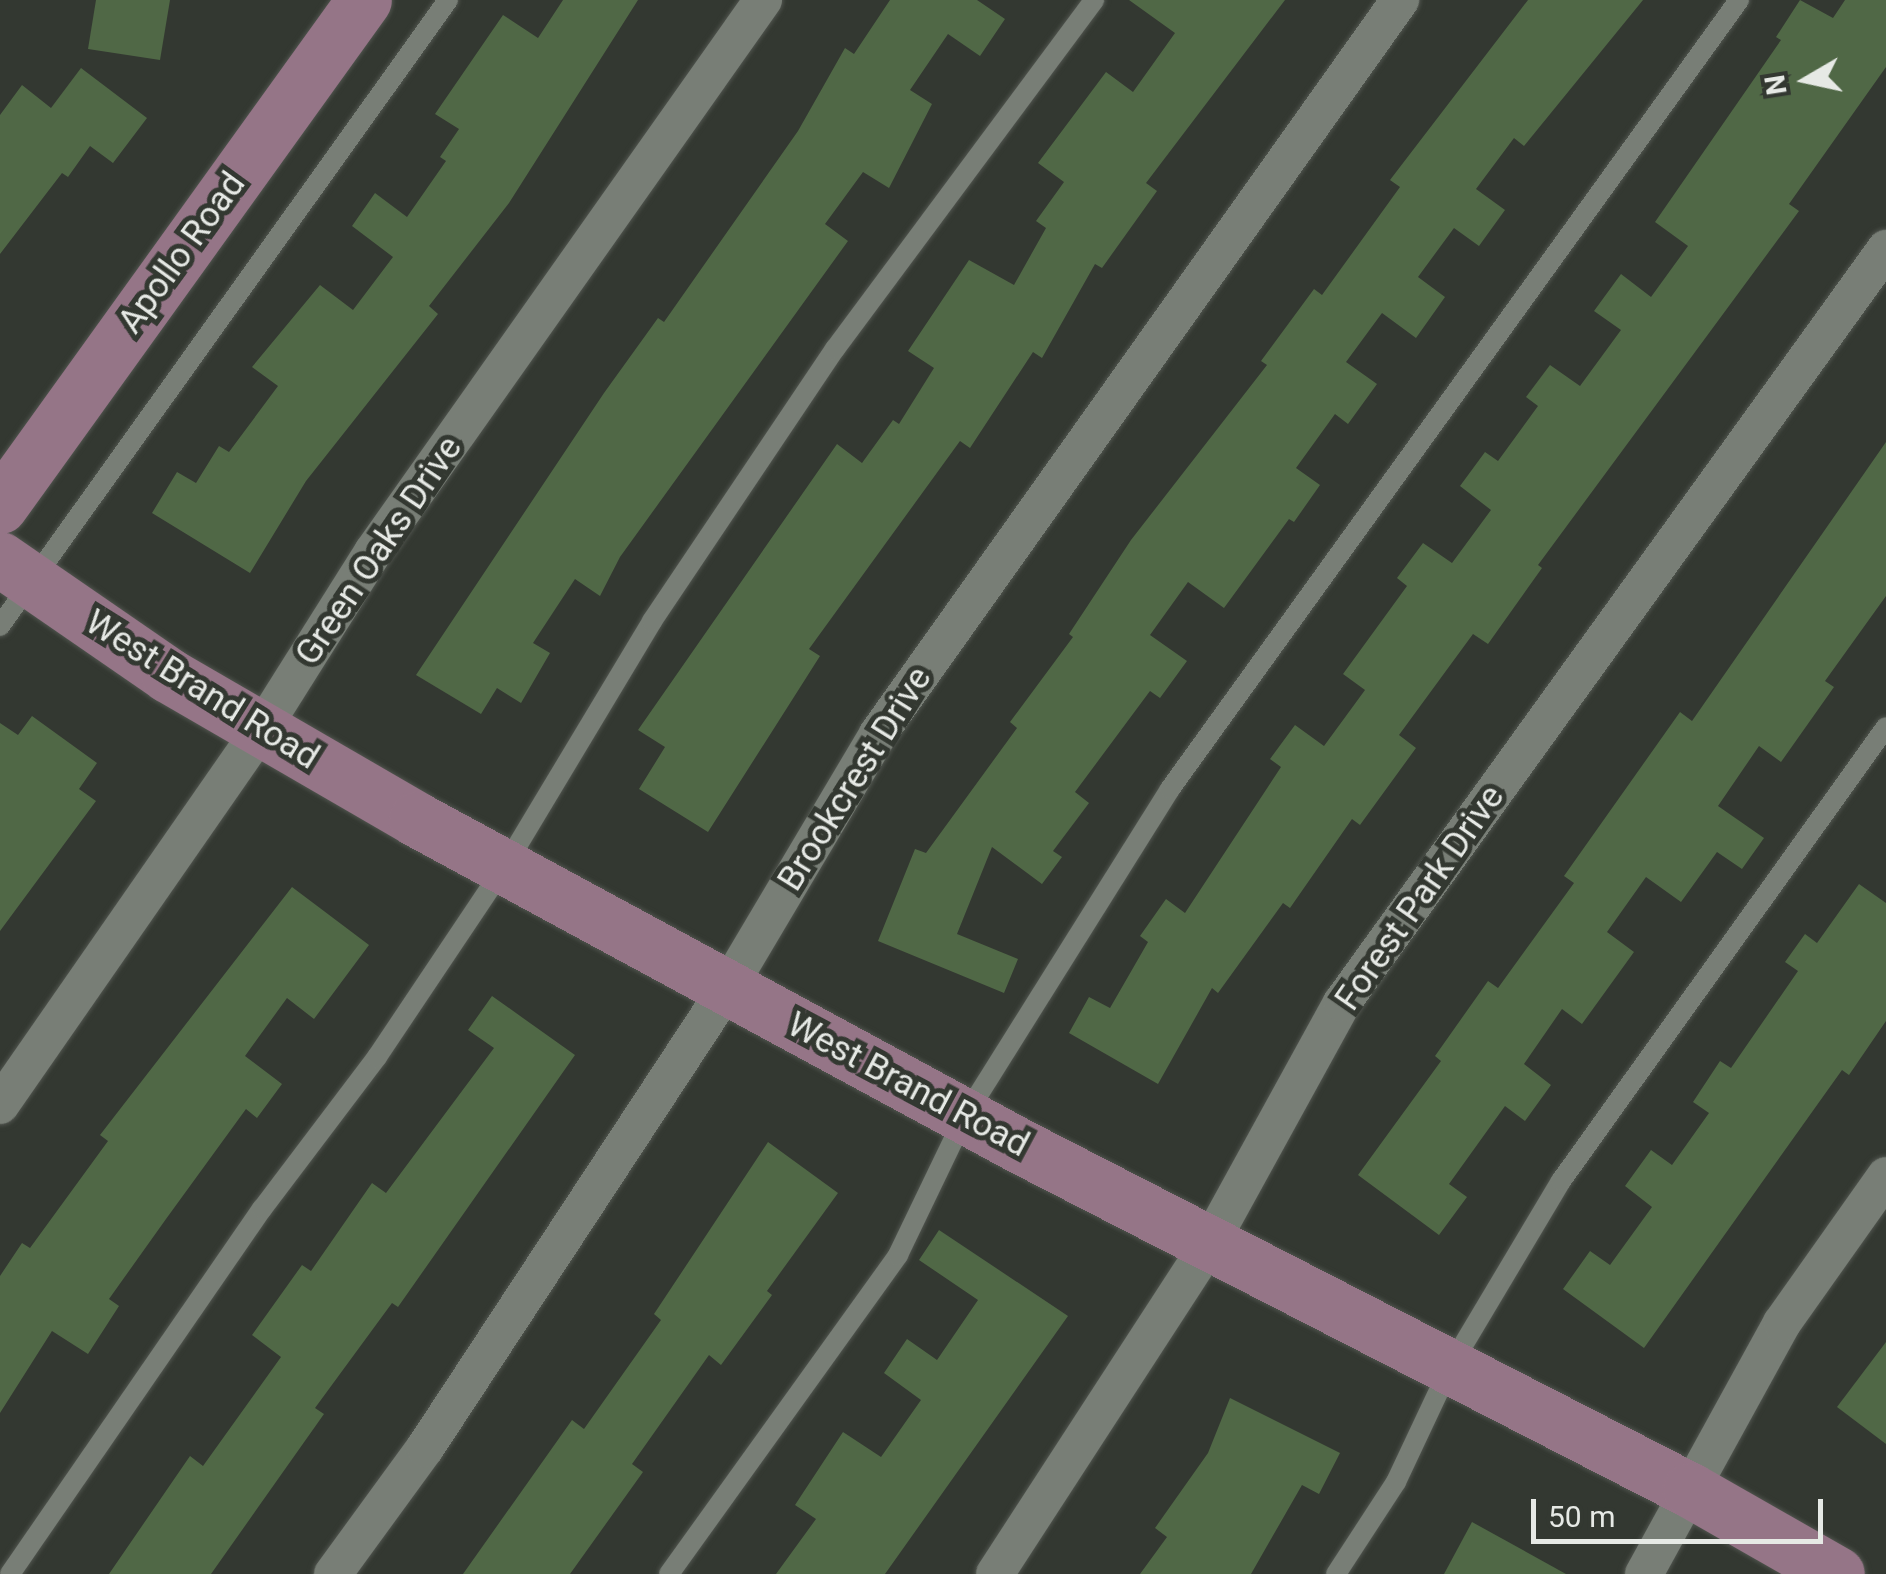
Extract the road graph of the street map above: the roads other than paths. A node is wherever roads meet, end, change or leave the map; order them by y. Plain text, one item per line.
1 (364, 0) edge
2 (448, 0) edge
3 (763, 0) edge
4 (1094, 0) edge
5 (1400, 0) edge
6 (1738, 0) edge
7 (1886, 249) edge
8 (0, 506) edge
9 (16, 570) edge
10 (0, 626) edge
11 (1886, 727) edge
12 (261, 730) junction
13 (505, 866) junction
14 (728, 987) junction
15 (0, 1105) edge
16 (966, 1116) junction
17 (1886, 1176) edge
18 (1210, 1243) junction
19 (1450, 1367) junction
20 (1690, 1490) junction
21 (10, 1574) edge
22 (333, 1574) edge
23 (669, 1574) edge
24 (995, 1574) edge
25 (1336, 1574) edge
26 (1644, 1574) edge
27 (1837, 1574) edge

1 - 8 street, Apollo Road
2 - 9 lane
3 - 12 street, Green Oaks Drive
4 - 13 lane
5 - 14 street, Brookcrest Drive
6 - 16 lane
7 - 18 street, Forest Park Drive
9 - 10 lane
9 - 12 street, West Brand Road
11 - 19 lane
12 - 13 street, West Brand Road
12 - 15 street, Green Oaks Drive
13 - 14 street, West Brand Road
13 - 21 lane
14 - 16 street, West Brand Road
14 - 22 street, Brookcrest Drive
16 - 18 street, West Brand Road
16 - 23 lane
17 - 20 street
18 - 19 street, West Brand Road
18 - 24 street, Forest Park Drive
19 - 20 street, West Brand Road
19 - 25 lane
20 - 26 street
20 - 27 street, West Brand Road

